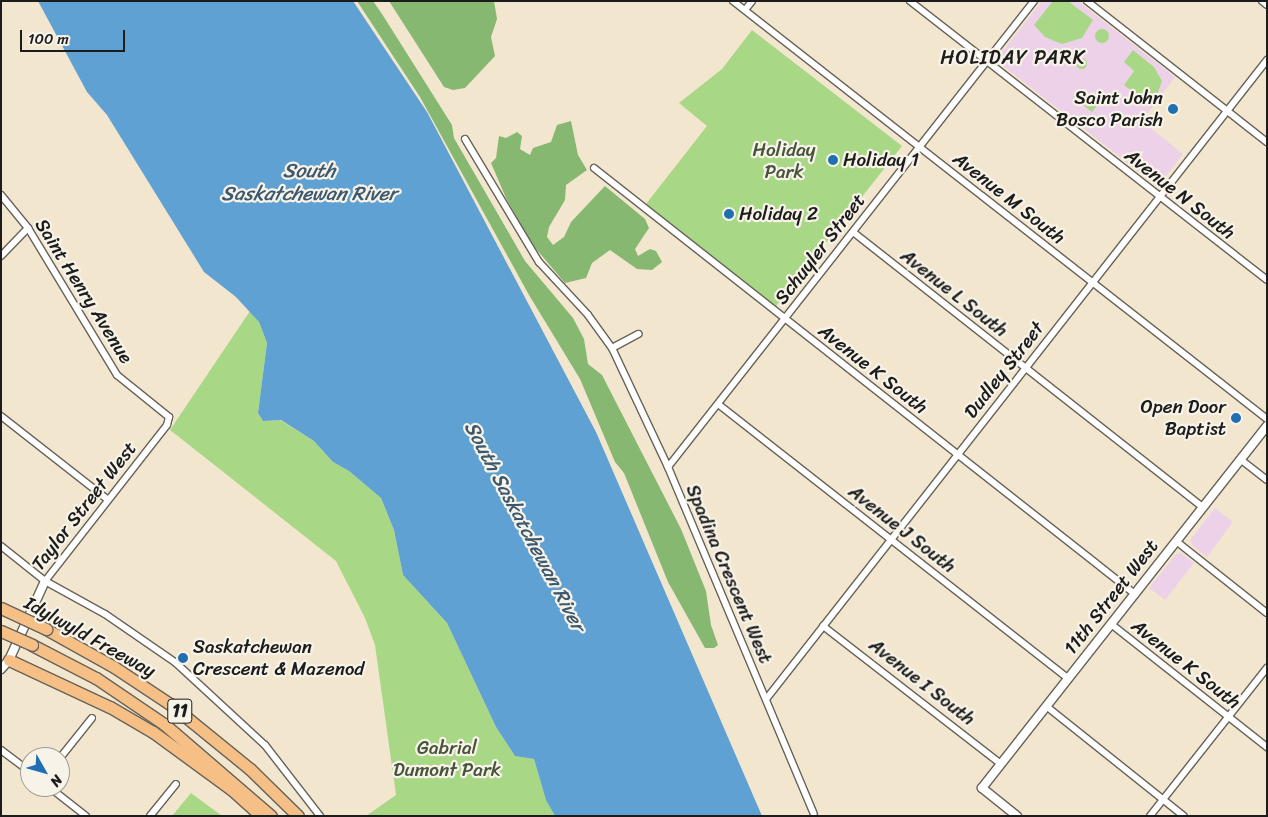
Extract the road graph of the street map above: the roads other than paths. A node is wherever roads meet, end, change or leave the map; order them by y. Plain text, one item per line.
1 (734, 1) edge
2 (752, 1) edge
3 (910, 1) edge
4 (1034, 1) edge
5 (1087, 1) edge
6 (1262, 1) edge
7 (1267, 5) edge
8 (745, 10) junction
9 (1267, 60) edge
10 (986, 61) junction
11 (1227, 111) junction
12 (465, 139) dead end
13 (1267, 142) edge
14 (919, 147) junction
15 (594, 168) dead end
16 (1, 195) edge
17 (1160, 197) junction
18 (28, 228) junction
19 (853, 232) junction
20 (1, 256) edge
21 (1267, 280) edge
22 (1092, 282) junction
23 (785, 319) junction
24 (638, 334) dead end
25 (612, 348) junction
26 (1025, 368) junction
27 (718, 404) junction
28 (1, 416) edge
29 (169, 418) joint
30 (1267, 418) edge
31 (1267, 426) edge
32 (958, 454) junction
33 (1240, 459) junction
34 (668, 467) junction
35 (1267, 480) edge
36 (108, 500) junction
37 (1203, 507) junction
38 (891, 540) junction
39 (1176, 540) junction
40 (1, 546) edge
41 (45, 580) junction
42 (1135, 594) junction
43 (1, 608) edge
44 (1267, 613) edge
45 (1111, 624) junction
46 (823, 626) junction
47 (1, 631) edge
48 (10, 660) junction
49 (1267, 668) edge
50 (1, 669) edge
51 (1068, 678) junction
52 (767, 698) junction
53 (1046, 706) junction
54 (1229, 716) junction
55 (92, 718) dead end
56 (69, 747) edge
57 (1267, 747) edge
58 (1, 750) edge
59 (20, 764) edge
60 (1001, 764) junction
61 (176, 784) dead end
62 (62, 797) edge
63 (1163, 799) junction
64 (814, 814) dead end
65 (86, 816) edge
66 (150, 816) edge
67 (261, 816) edge
68 (271, 816) edge
69 (298, 816) edge
70 (320, 816) edge
71 (1017, 816) edge
72 (1150, 816) edge
73 (1184, 816) edge

1 - 8 street, Avenue M South
2 - 8 street
3 - 10 street, Avenue N South
4 - 10 street, Schuyler Street
5 - 11 street
6 - 7 street
8 - 14 street, Avenue M South
9 - 11 street, Dudley Street
10 - 14 street, Schuyler Street
10 - 17 street, Avenue N South
11 - 13 street
11 - 17 street, Dudley Street
12 - 25 street, Spadina Crescent West
14 - 19 street, Schuyler Street
14 - 22 street, Avenue M South
15 - 23 street, Avenue K South
16 - 18 street, Saint Henry Avenue
17 - 21 street, Avenue N South
17 - 22 street, Dudley Street
18 - 20 street
18 - 29 street, Saint Henry Avenue
19 - 23 street, Schuyler Street
19 - 26 street, Avenue L South
22 - 26 street, Dudley Street
22 - 30 street, Avenue M South
23 - 27 street, Schuyler Street
23 - 32 street, Avenue K South
24 - 25 street
25 - 34 street, Spadina Crescent West
26 - 32 street, Dudley Street
26 - 37 street, Avenue L South
27 - 34 street, Schuyler Street
27 - 38 street, Avenue J South
28 - 36 street
29 - 36 street, Taylor Street West
31 - 33 street, 11th Street West
32 - 38 street, Dudley Street
32 - 42 street, Avenue K South
33 - 35 street
33 - 37 street, 11th Street West
34 - 52 street, Spadina Crescent West
36 - 41 street, Taylor Street West
37 - 39 street, 11th Street West
38 - 46 street, Dudley Street
38 - 51 street, Avenue J South
39 - 42 street, 11th Street West
39 - 44 street
40 - 41 street
41 - 48 street, Taylor Street West
41 - 70 street
42 - 45 street, 11th Street West
43 - 69 highway, Idylwyld Freeway / 11, bridge
45 - 51 street, 11th Street West
45 - 54 street, Avenue K South
46 - 52 street, Dudley Street
46 - 60 street, Avenue I South
47 - 68 highway, Idylwyld Freeway / 11, bridge
48 - 50 street, Taylor Street West
48 - 67 highway
49 - 54 street
51 - 53 street, 11th Street West
52 - 64 street, Spadina Crescent West
53 - 60 street, 11th Street West
53 - 63 street
54 - 57 street, Avenue K South
54 - 63 street
55 - 56 street
58 - 59 street
60 - 71 street, 11th Street West
61 - 66 street
62 - 65 street
63 - 72 street
63 - 73 street

